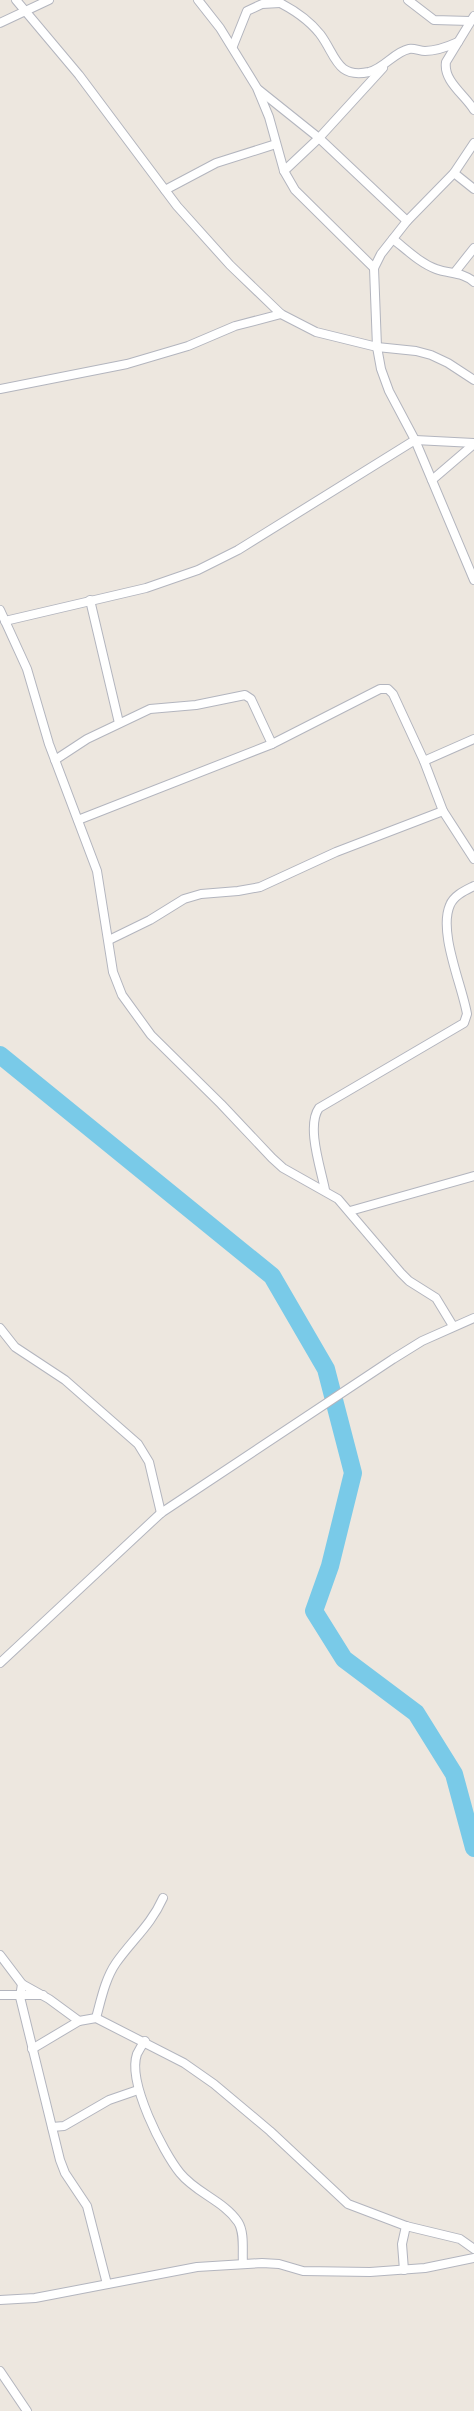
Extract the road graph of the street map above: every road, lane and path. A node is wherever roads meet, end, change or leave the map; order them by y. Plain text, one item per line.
1 (16, 0) edge
2 (49, 0) edge
3 (198, 0) edge
4 (408, 0) edge
5 (277, 1) edge
6 (24, 13) junction
7 (472, 19) edge
8 (0, 23) edge
9 (458, 42) junction
10 (233, 46) junction
11 (383, 68) junction
12 (257, 88) junction
13 (471, 99) edge
14 (474, 110) edge
15 (318, 138) junction
16 (474, 143) edge
17 (276, 144) junction
18 (284, 171) junction
19 (454, 172) junction
20 (474, 189) edge
21 (165, 190) junction
22 (407, 221) junction
23 (394, 239) junction
24 (474, 248) edge
25 (374, 268) junction
26 (455, 272) junction
27 (474, 282) edge
28 (281, 314) junction
29 (377, 347) junction
30 (474, 380) edge
31 (0, 389) edge
32 (415, 440) junction
33 (474, 444) edge
34 (432, 480) junction
35 (474, 578) edge
36 (90, 600) junction
37 (0, 610) edge
38 (5, 621) junction
39 (119, 723) junction
40 (474, 739) edge
41 (272, 744) junction
42 (54, 760) junction
43 (424, 761) junction
44 (443, 811) junction
45 (78, 820) junction
46 (474, 859) edge
47 (474, 886) edge
48 (109, 940) junction
49 (474, 1176) edge
50 (326, 1190) junction
51 (350, 1211) junction
52 (473, 1318) edge
53 (453, 1326) junction
54 (0, 1328) edge
55 (474, 1328) edge
56 (161, 1513) junction
57 (0, 1663) edge
58 (163, 1898) dead end
59 (0, 1954) edge
60 (22, 1984) junction
61 (0, 1995) edge
62 (42, 1995) junction
63 (20, 1997) junction
64 (96, 2018) junction
65 (79, 2021) junction
66 (145, 2041) junction
67 (32, 2049) junction
68 (138, 2090) junction
69 (52, 2127) junction
70 (406, 2226) junction
71 (474, 2249) edge
72 (474, 2258) edge
73 (243, 2264) junction
74 (404, 2270) junction
75 (106, 2284) junction
76 (0, 2300) edge
77 (0, 2371) edge
78 (27, 2411) edge

1 - 6 street
2 - 6 street
3 - 10 street
4 - 7 street
5 - 10 street
5 - 11 street
6 - 8 street
6 - 21 street
7 - 9 street
9 - 11 street
9 - 13 street
10 - 12 street
11 - 15 street
12 - 15 street
12 - 17 street
13 - 14 street
15 - 18 street
15 - 22 street
16 - 19 street
17 - 18 street
17 - 21 street
18 - 25 street
19 - 20 street
19 - 22 street
21 - 28 street
22 - 23 street
23 - 25 street
23 - 26 street
24 - 26 street
25 - 29 street
26 - 27 street
28 - 29 street
28 - 31 street
29 - 30 street
29 - 32 street
32 - 33 street
32 - 34 street
32 - 36 street
33 - 34 street
34 - 35 street
36 - 38 street
36 - 39 street
37 - 38 street
38 - 42 street
39 - 41 street
39 - 42 street
40 - 43 street
41 - 43 street
41 - 45 street
42 - 45 street
43 - 44 street
44 - 46 street
44 - 48 street
45 - 48 street
47 - 50 street
48 - 50 street
49 - 51 street
50 - 51 street
51 - 53 street
52 - 53 street
52 - 55 street
53 - 56 street
54 - 56 street
56 - 57 street
58 - 64 street
59 - 60 street
60 - 62 street
60 - 63 street
61 - 63 street
62 - 63 street
62 - 65 street
63 - 67 street
64 - 65 street
64 - 66 street
65 - 67 street
66 - 68 street
66 - 70 street
67 - 69 street
68 - 69 street
68 - 73 street
69 - 75 street
70 - 71 street
70 - 74 street
72 - 74 street
73 - 74 street
73 - 75 street
75 - 76 street
77 - 78 street

